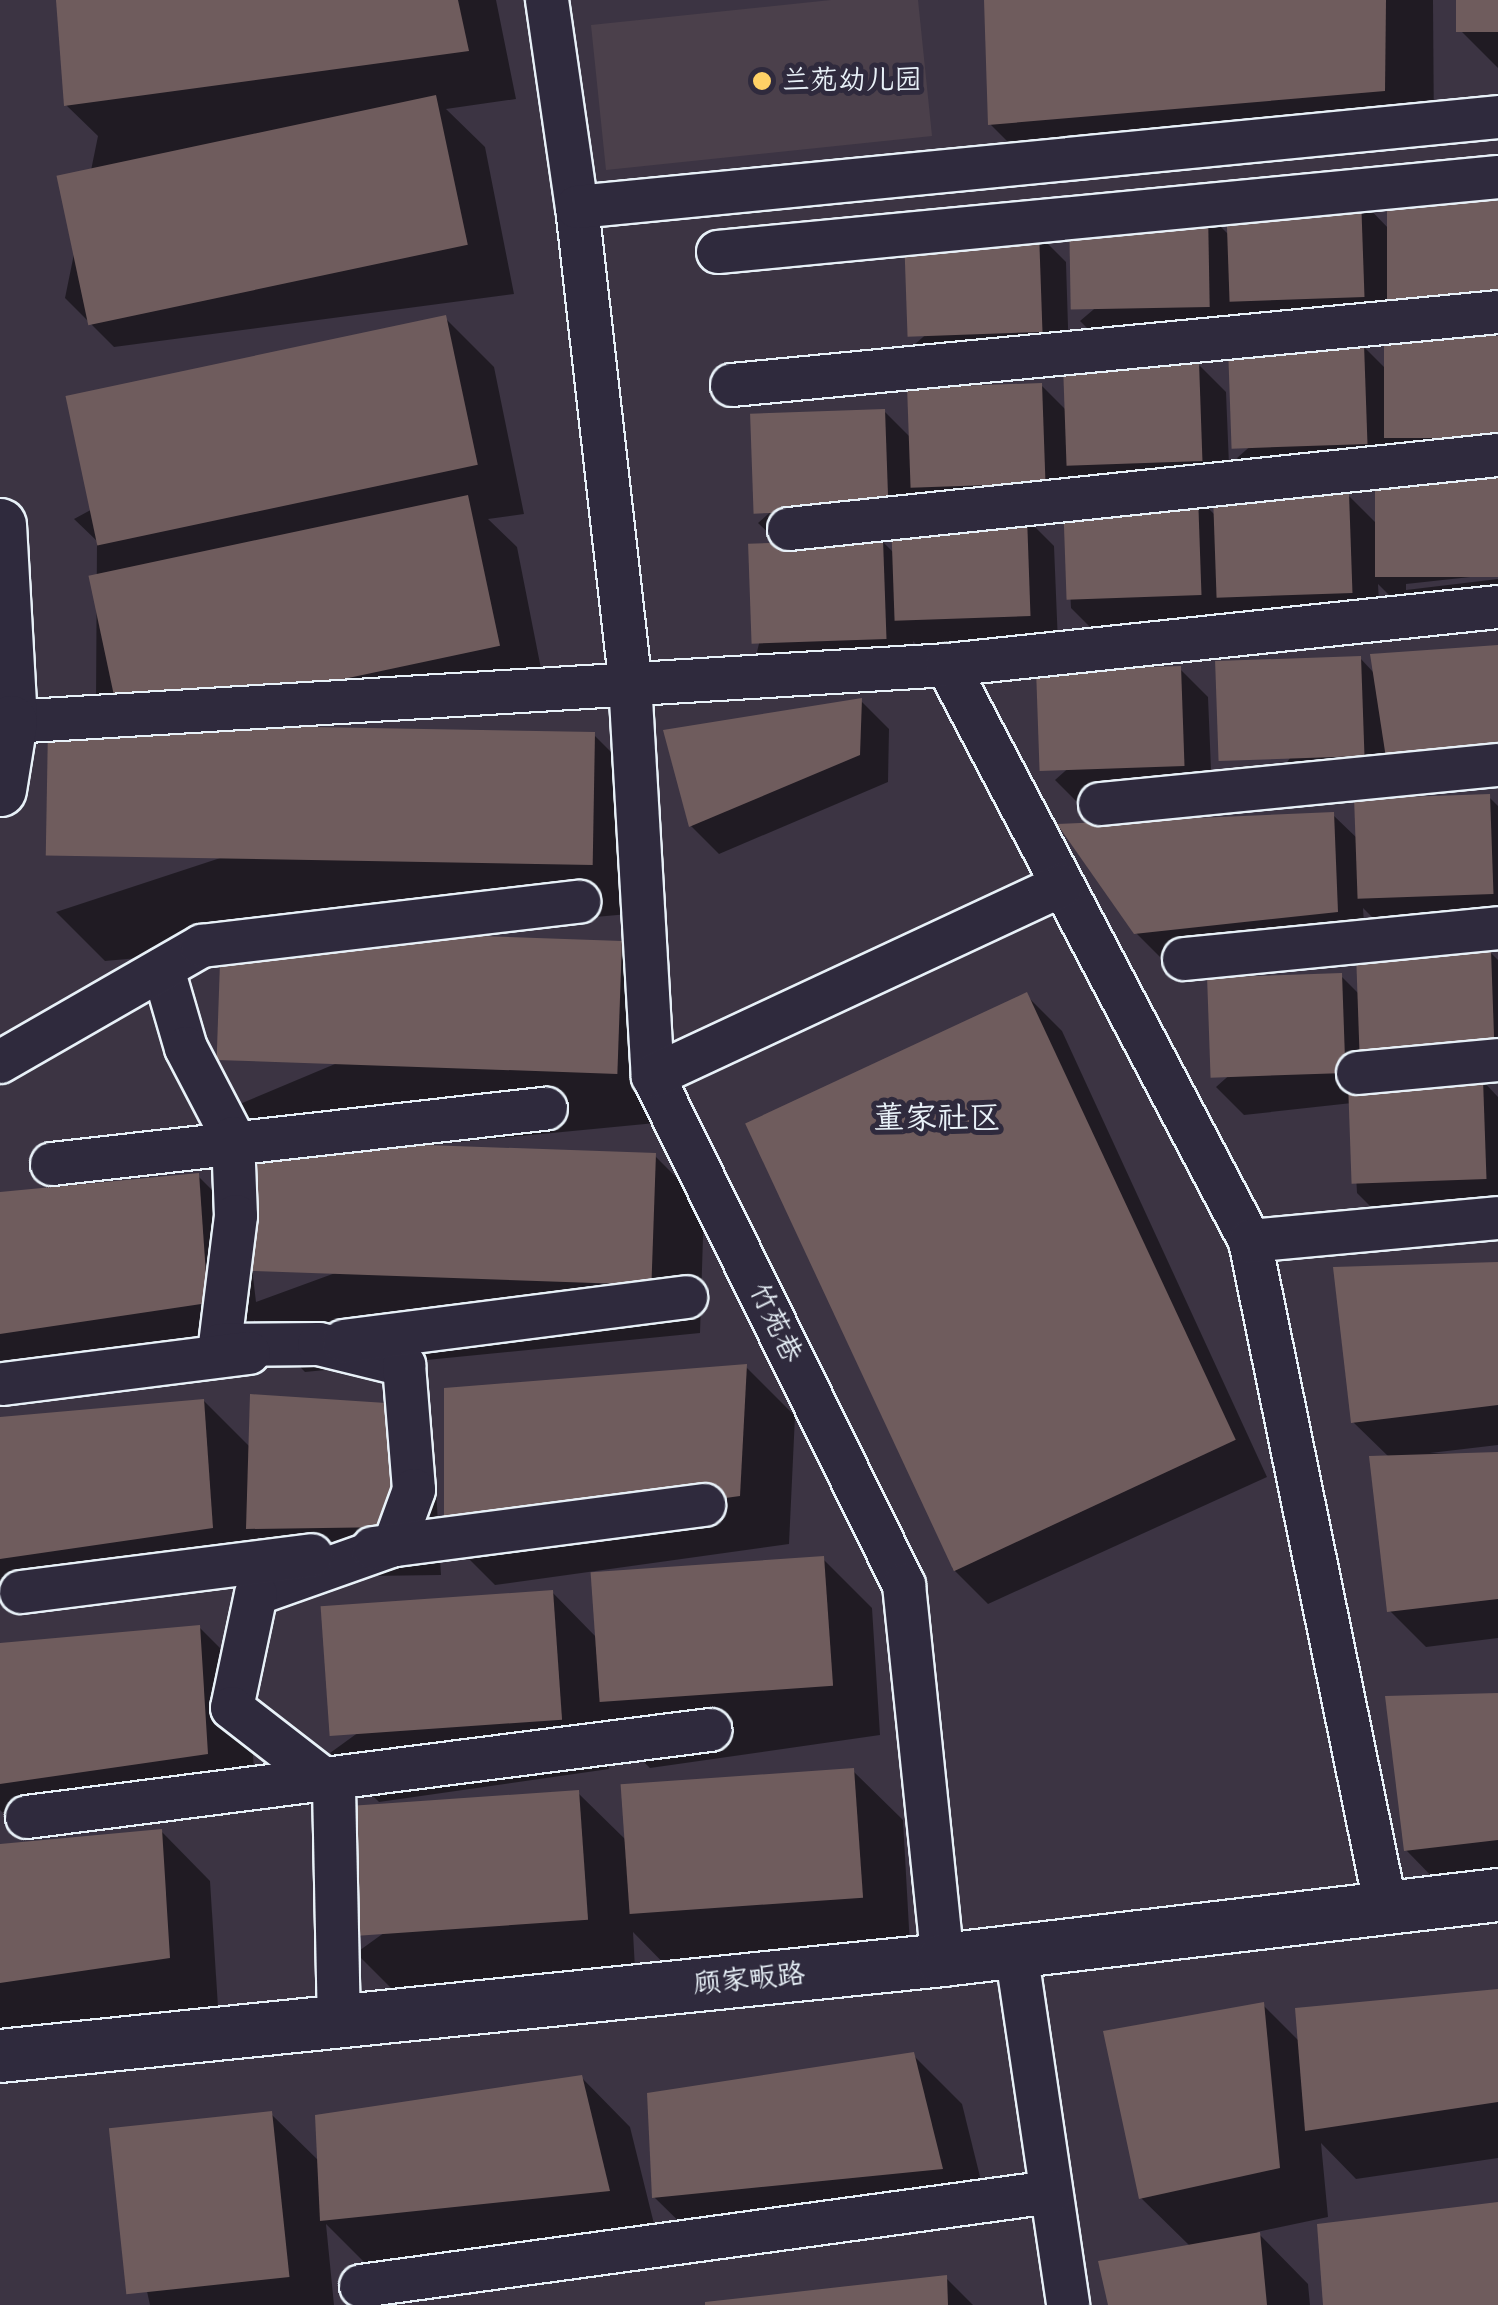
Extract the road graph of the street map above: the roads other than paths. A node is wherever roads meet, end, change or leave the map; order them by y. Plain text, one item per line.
1 (547, 0) edge
2 (1498, 117) edge
3 (1498, 177) edge
4 (578, 206) junction
5 (718, 252) dead end
6 (1498, 312) edge
7 (732, 385) dead end
8 (1498, 456) edge
9 (789, 529) dead end
10 (1, 552) edge
11 (1498, 606) edge
12 (947, 665) junction
13 (630, 682) junction
14 (11, 722) junction
15 (1498, 765) edge
16 (0, 790) edge
17 (1100, 804) dead end
18 (1062, 884) junction
19 (579, 902) dead end
20 (1498, 928) edge
21 (1184, 959) dead end
22 (163, 969) junction
23 (1498, 1060) edge
24 (0, 1062) edge
25 (1358, 1073) dead end
26 (653, 1076) junction
27 (546, 1109) dead end
28 (233, 1146) junction
29 (52, 1164) dead end
30 (1498, 1218) edge
31 (1250, 1241) junction
32 (686, 1297) dead end
33 (318, 1344) junction
34 (3, 1384) dead end
35 (704, 1506) dead end
36 (394, 1545) junction
37 (21, 1592) dead end
38 (710, 1730) dead end
39 (323, 1779) junction
40 (26, 1817) dead end
41 (1498, 1896) edge
42 (1386, 1908) junction
43 (1016, 1952) junction
44 (943, 1960) junction
45 (338, 2022) junction
46 (0, 2056) edge
47 (1051, 2192) junction
48 (361, 2286) dead end
49 (1068, 2305) edge

1 - 4 street, 竹苑巷
2 - 4 street
3 - 5 street
4 - 13 street, 竹苑巷
6 - 7 street
8 - 9 street
10 - 14 street
11 - 12 street
12 - 13 street
12 - 18 street
13 - 14 street
13 - 26 street, 竹苑巷
14 - 16 street
15 - 17 street
18 - 26 street
18 - 31 street
19 - 22 street
20 - 21 street
22 - 24 street
22 - 28 street
23 - 25 street
26 - 44 street, 竹苑巷
27 - 28 street
28 - 29 street
28 - 33 street
30 - 31 street
31 - 42 street
32 - 33 street
33 - 34 street
33 - 36 street
35 - 36 street
36 - 37 street
36 - 39 street
38 - 39 street
39 - 40 street
39 - 45 street
41 - 42 street, 顾家畈路
42 - 43 street, 顾家畈路
43 - 44 street, 顾家畈路
43 - 47 street
44 - 45 street, 顾家畈路
45 - 46 street, 顾家畈路
47 - 48 street
47 - 49 street

